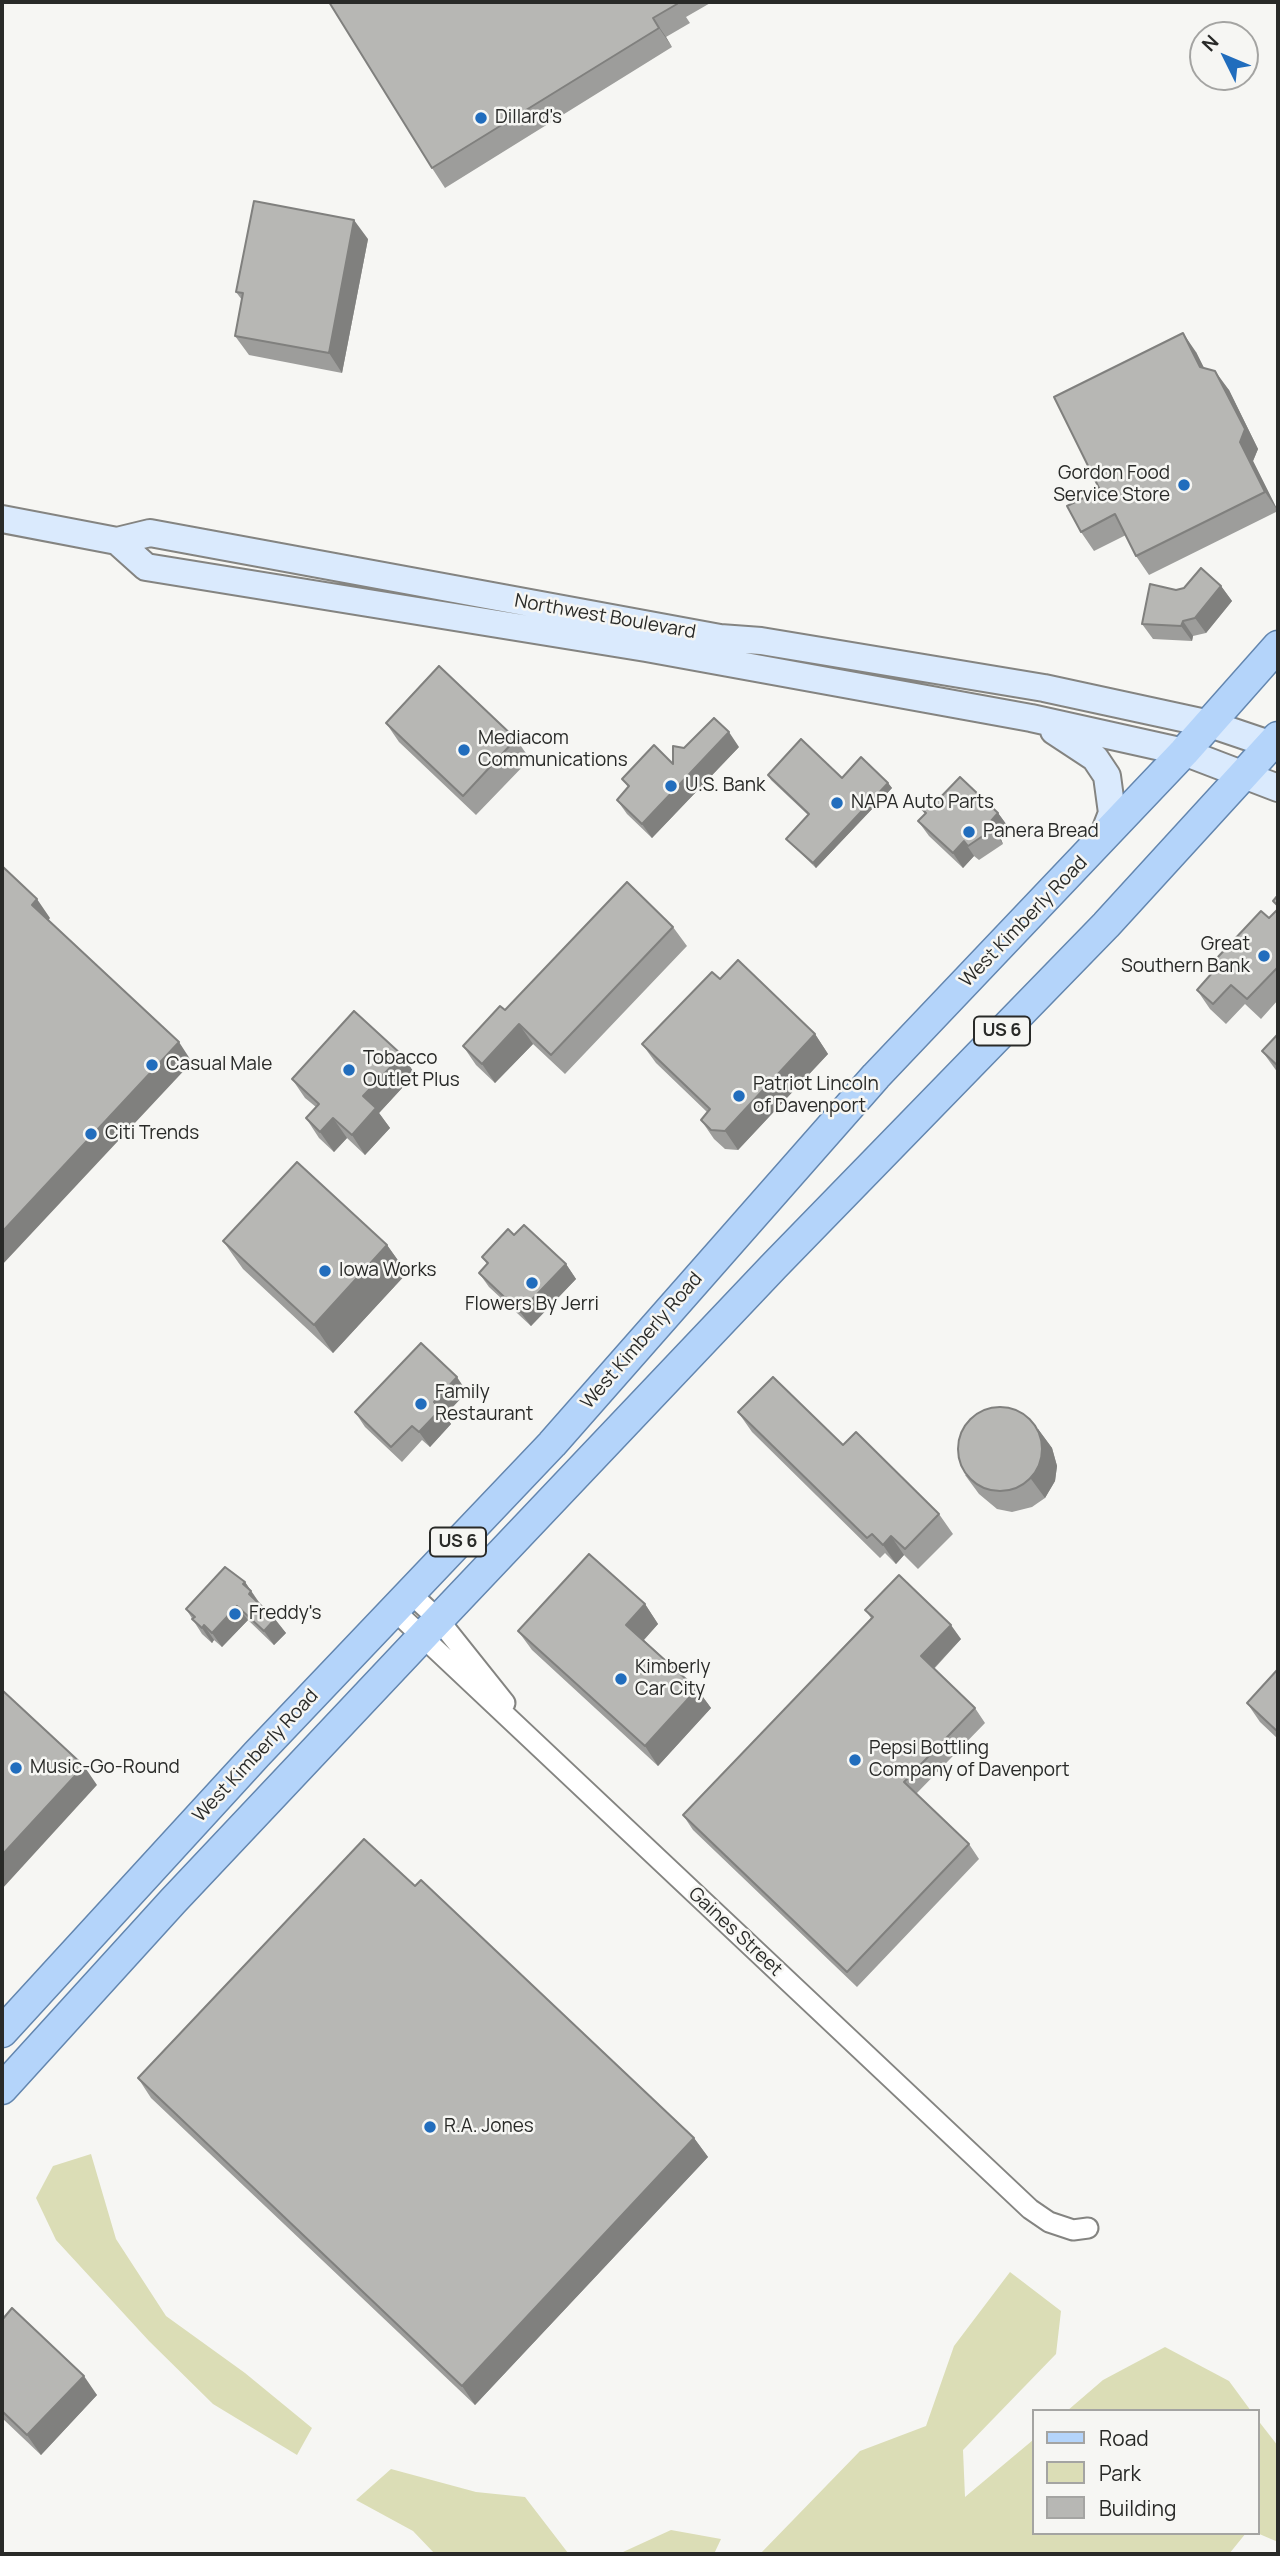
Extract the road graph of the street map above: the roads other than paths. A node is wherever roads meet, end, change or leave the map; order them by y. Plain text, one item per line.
1 (2, 519) edge
2 (117, 541) junction
3 (1278, 646) edge
4 (1031, 718) junction
5 (1210, 724) junction
6 (1276, 743) edge
7 (1184, 752) junction
8 (1244, 775) junction
9 (1278, 788) edge
10 (1101, 841) junction
11 (402, 1601) junction
12 (430, 1628) junction
13 (2, 2032) edge
14 (2, 2089) edge
15 (1088, 2228) dead end

1 - 2 main road, Northwest Boulevard
2 - 4 main road, Northwest Boulevard
2 - 5 main road, Northwest Boulevard
3 - 5 main road, West Kimberly Road / US 6
4 - 7 main road, Northwest Boulevard
4 - 10 main road
5 - 6 main road, Northwest Boulevard
5 - 7 main road, West Kimberly Road / US 6
6 - 8 main road, West Kimberly Road / US 6
7 - 8 main road, Northwest Boulevard
7 - 10 main road, West Kimberly Road / US 6
8 - 9 main road, Northwest Boulevard
8 - 12 main road, West Kimberly Road / US 6
10 - 11 main road, West Kimberly Road / US 6
11 - 12 street, Gaines Street
11 - 13 main road, West Kimberly Road / US 6
12 - 14 main road, West Kimberly Road / US 6
12 - 15 street, Gaines Street

